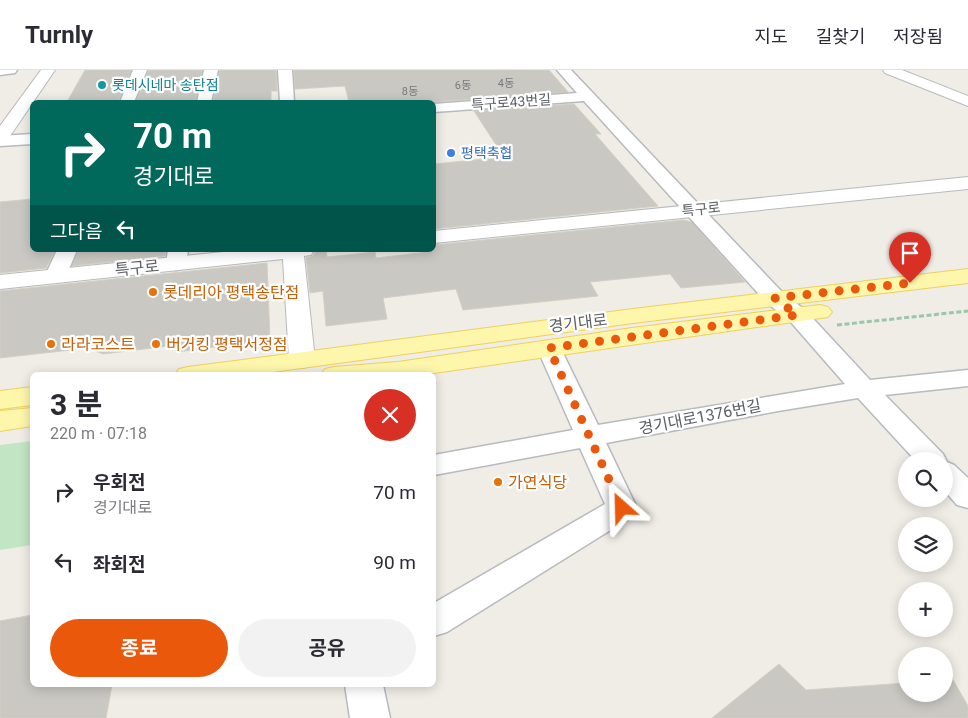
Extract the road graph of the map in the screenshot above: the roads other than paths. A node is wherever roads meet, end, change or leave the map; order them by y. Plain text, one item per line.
1 (10, 70) edge
2 (48, 70) edge
3 (140, 70) edge
4 (211, 70) edge
5 (285, 70) edge
6 (564, 70) edge
7 (890, 70) edge
8 (0, 71) edge
9 (588, 96) junction
10 (128, 100) edge
11 (204, 100) edge
12 (287, 100) edge
13 (968, 101) edge
14 (436, 108) edge
15 (30, 139) edge
16 (0, 140) edge
17 (968, 183) edge
18 (693, 210) junction
19 (436, 236) edge
20 (66, 252) edge
21 (263, 252) edge
22 (297, 252) edge
23 (177, 257) edge
24 (56, 276) junction
25 (968, 276) edge
26 (0, 282) edge
27 (968, 295) edge
28 (775, 298) junction
29 (797, 315) junction
30 (549, 348) junction
31 (302, 360) junction
32 (211, 372) edge
33 (372, 372) edge
34 (968, 378) edge
35 (864, 389) junction
36 (30, 396) edge
37 (0, 400) edge
38 (30, 417) edge
39 (0, 421) edge
40 (590, 438) junction
41 (924, 452) edge
42 (436, 465) edge
43 (953, 481) edge
44 (968, 497) edge
45 (436, 620) edge
46 (364, 687) edge
47 (370, 718) edge

1 - 8 street
2 - 16 street
3 - 10 street
4 - 11 street
5 - 12 street
6 - 9 street, 특구로43번길
7 - 13 street
9 - 14 street, 특구로43번길
9 - 18 street, 특구로43번길
15 - 16 street
17 - 18 street, 특구로
18 - 19 street, 특구로
18 - 28 street, 특구로43번길
20 - 24 street
21 - 23 street, 특구로
22 - 31 street
23 - 24 street, 특구로
24 - 26 street, 특구로
25 - 28 main road, 경기대로
27 - 29 main road, 경기대로
28 - 29 street, 특구로43번길
28 - 31 main road, 경기대로
29 - 30 main road, 경기대로
29 - 35 street, 특구로43번길
30 - 33 main road, 경기대로
30 - 40 street
31 - 32 main road, 경기대로
34 - 35 street, 경기대로1376번길
35 - 40 street, 경기대로1376번길
35 - 41 street, 특구로43번길
36 - 37 main road
38 - 39 main road
40 - 42 street, 경기대로1376번길
40 - 45 street
43 - 44 street
46 - 47 street

